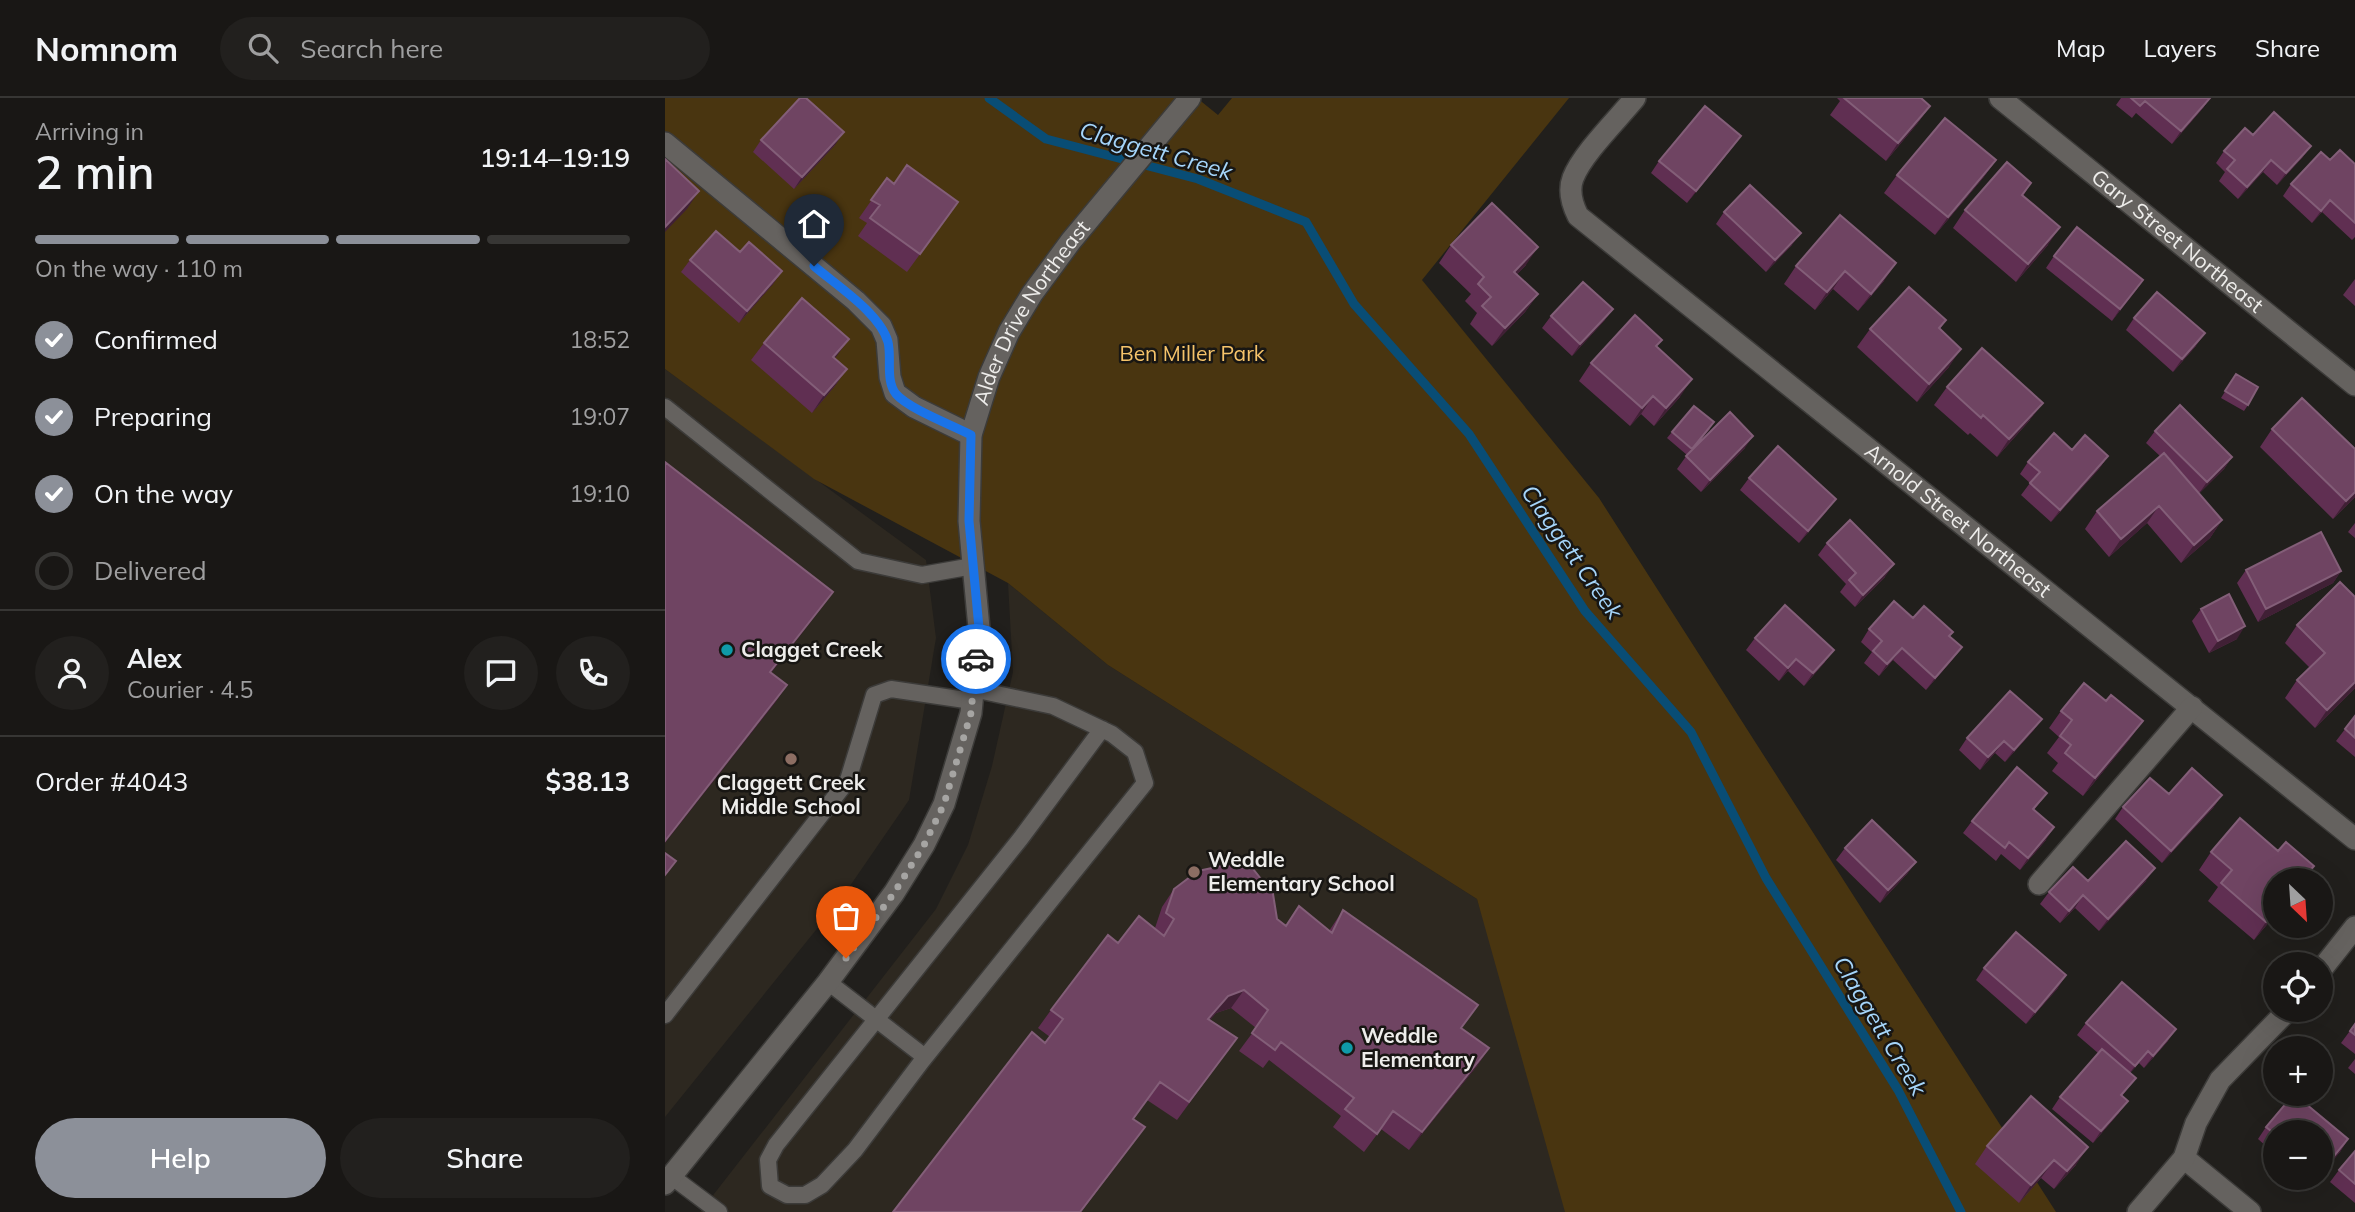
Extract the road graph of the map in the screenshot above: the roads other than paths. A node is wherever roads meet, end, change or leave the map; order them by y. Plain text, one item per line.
1 (1635, 98) edge
2 (2000, 98) edge
3 (1184, 105) edge
4 (665, 143) edge
5 (2355, 385) edge
6 (665, 407) edge
7 (971, 435) junction
8 (974, 566) junction
9 (972, 694) junction
10 (2192, 707) junction
11 (1102, 729) junction
12 (2355, 839) edge
13 (2039, 884) dead end
14 (2355, 927) edge
15 (2333, 955) edge
16 (828, 982) junction
17 (665, 1015) edge
18 (876, 1019) junction
19 (2276, 1022) edge
20 (925, 1057) junction
21 (2184, 1158) junction
22 (668, 1180) edge
23 (719, 1212) edge
24 (2138, 1212) edge
25 (2250, 1212) edge

1 - 10 street, Arnold Street Northeast
2 - 5 street, Gary Street Northeast
3 - 7 street, Alder Drive Northeast
4 - 7 street
6 - 8 lane
7 - 8 street, Alder Drive Northeast
8 - 9 street, Alder Drive Northeast
9 - 11 lane
9 - 16 street, Alder Drive Northeast
9 - 17 lane
10 - 12 street, Arnold Street Northeast
10 - 13 street
11 - 18 lane
11 - 20 lane
14 - 15 street
16 - 18 lane
16 - 22 street, Alder Drive Northeast
18 - 20 lane
18 - 20 lane
19 - 21 street
21 - 24 street
21 - 25 street
22 - 23 lane

